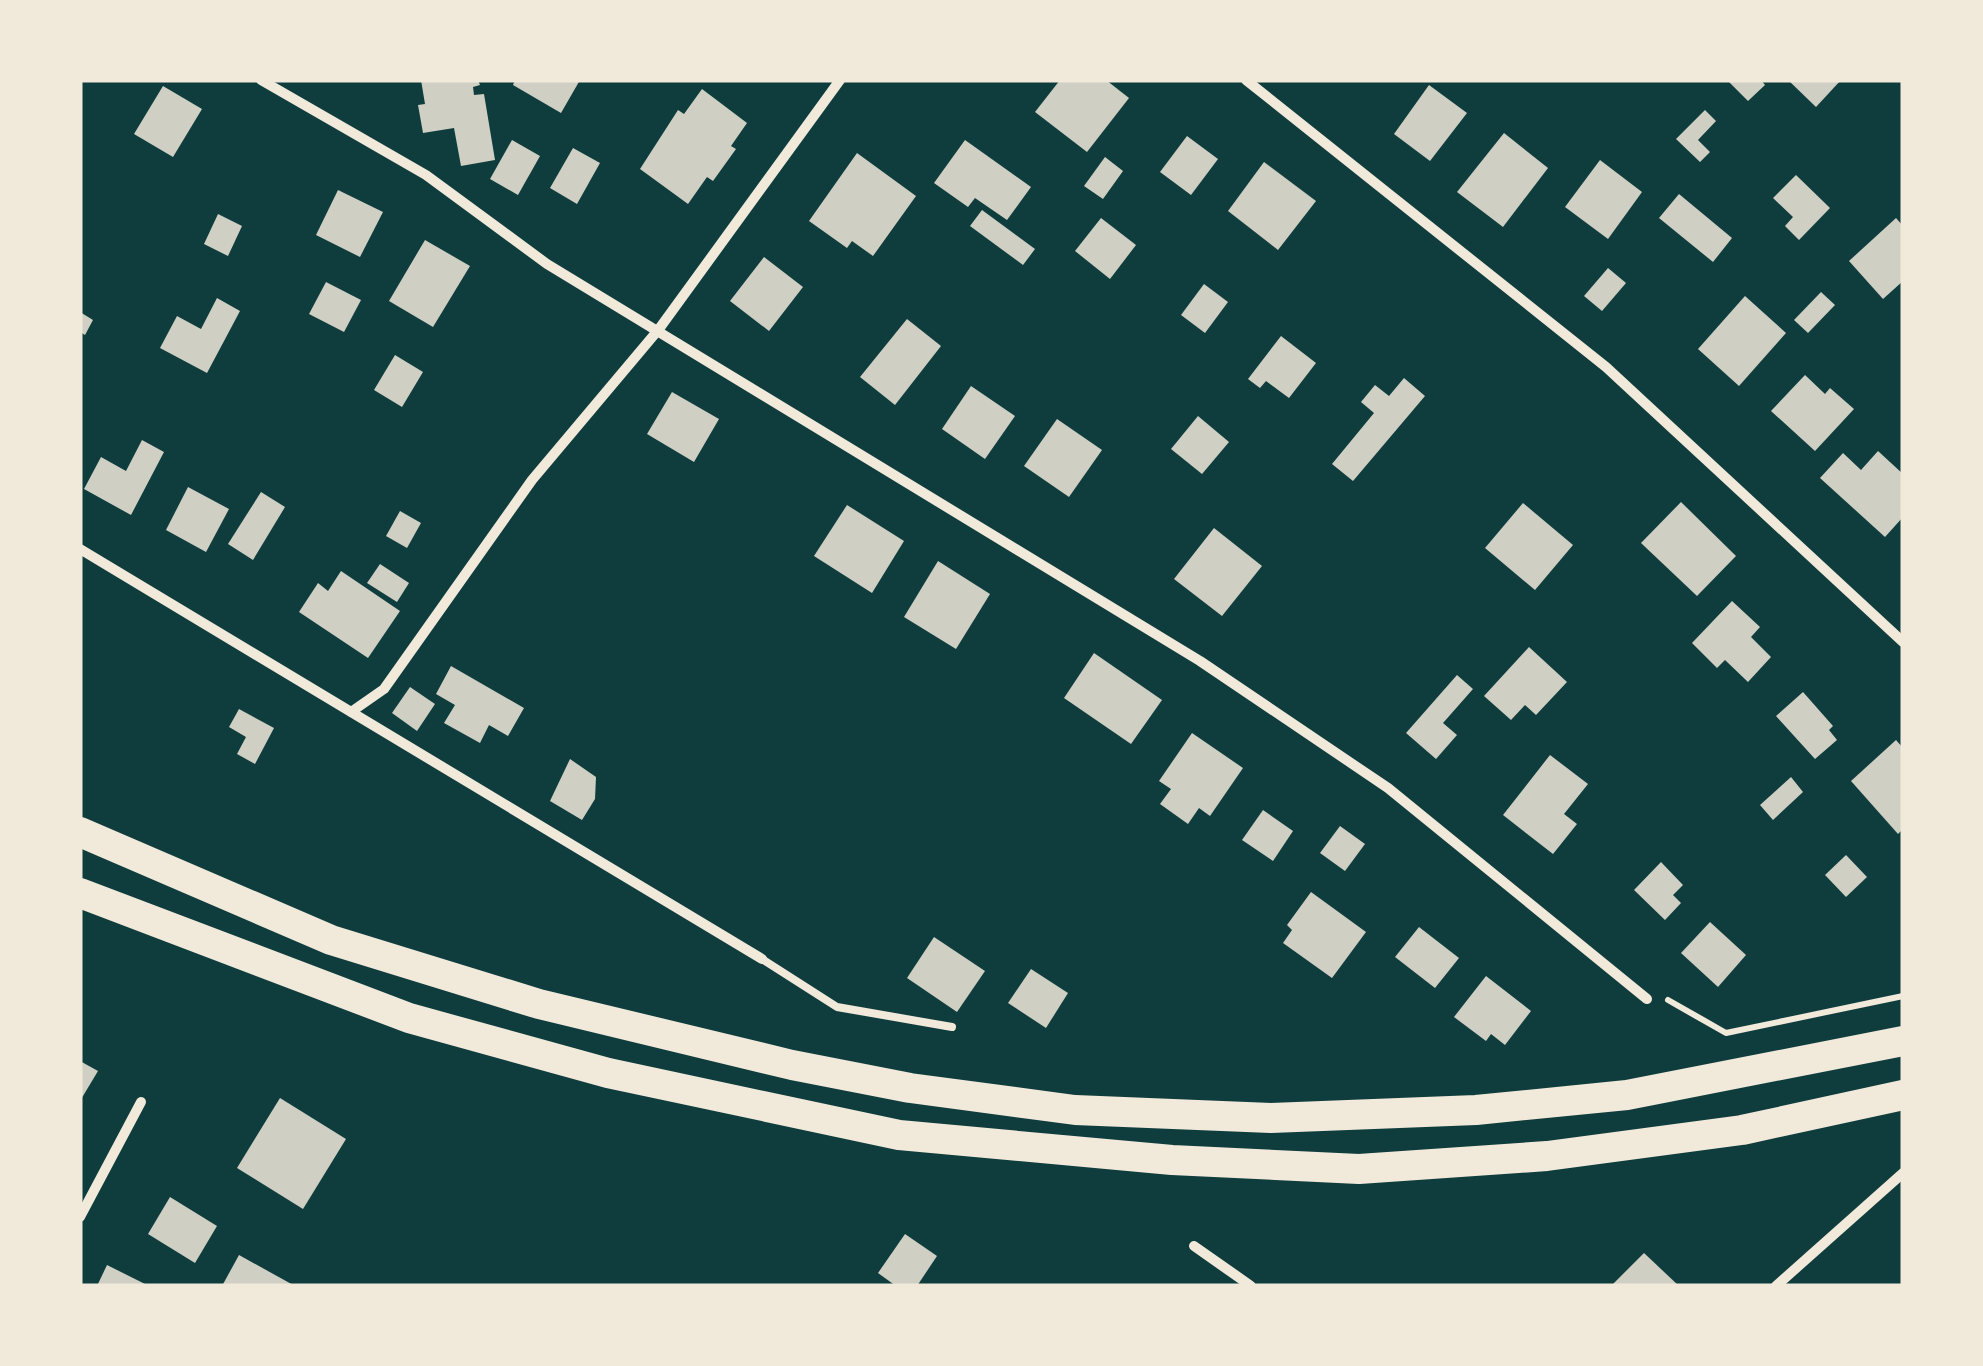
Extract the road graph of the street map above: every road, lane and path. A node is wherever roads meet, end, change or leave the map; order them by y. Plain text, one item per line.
1 (262, 80) edge
2 (840, 80) edge
3 (1246, 80) edge
4 (659, 329) junction
5 (80, 549) edge
6 (1903, 642) edge
7 (351, 712) junction
8 (80, 832) edge
9 (80, 893) edge
10 (762, 959) joint
11 (1903, 996) edge
12 (1647, 999) joint
13 (952, 1027) dead end
14 (1903, 1041) edge
15 (1903, 1095) edge
16 (141, 1102) dead end
17 (1903, 1172) edge
18 (80, 1217) edge
19 (1194, 1246) dead end
20 (1251, 1286) edge
21 (1776, 1286) edge

1 - 4 street
2 - 4 street
3 - 6 street
4 - 7 street
4 - 12 street
5 - 7 street
7 - 10 street
8 - 14 highway
9 - 15 highway
10 - 13 lane
11 - 12 path
16 - 18 street
17 - 21 street
19 - 20 street

